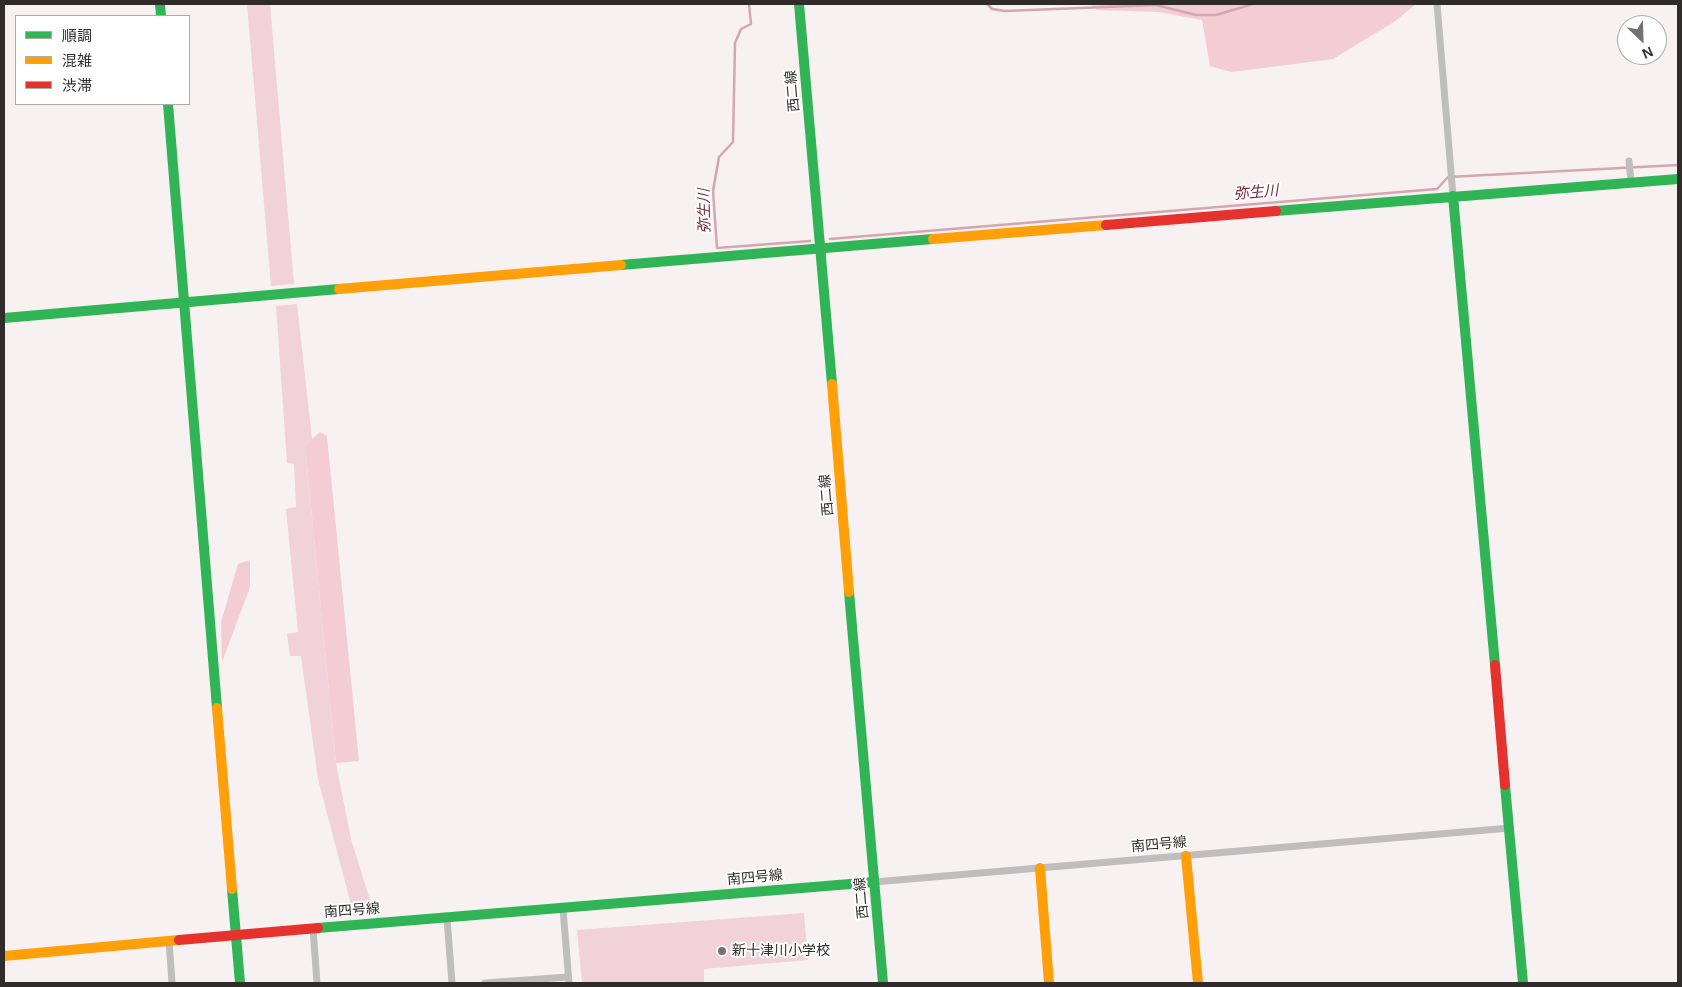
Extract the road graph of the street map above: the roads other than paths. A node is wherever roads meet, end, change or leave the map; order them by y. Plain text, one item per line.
1 (799, 4) edge
2 (1437, 4) edge
3 (168, 105) edge
4 (1629, 161) dead end
5 (1630, 177) junction
6 (1678, 179) edge
7 (1453, 196) junction
8 (820, 248) junction
9 (185, 302) junction
10 (4, 318) edge
11 (1510, 828) junction
12 (1186, 856) junction
13 (1040, 868) junction
14 (874, 882) junction
15 (563, 909) junction
16 (447, 918) junction
17 (313, 928) junction
18 (236, 935) junction
19 (168, 941) junction
20 (4, 956) edge
21 (569, 980) edge
22 (172, 983) edge
23 (240, 983) edge
24 (317, 983) edge
25 (452, 983) edge
26 (485, 983) edge
27 (883, 983) edge
28 (1049, 983) edge
29 (1198, 983) edge
30 (1523, 983) edge

1 - 8 street, 西二線
2 - 7 street
3 - 9 street
4 - 5 street
5 - 6 street
5 - 7 street
7 - 8 street
7 - 11 street
8 - 9 street
8 - 14 street, 西二線
9 - 10 street
9 - 18 street
11 - 12 street, 南四号線
11 - 30 street
12 - 13 street, 南四号線
12 - 29 street
13 - 14 street, 南四号線
13 - 28 street
14 - 15 street, 南四号線
14 - 27 street, 西二線
15 - 16 street, 南四号線
15 - 21 street
16 - 17 street, 南四号線
16 - 25 street
17 - 18 street, 南四号線
17 - 24 street
18 - 19 street, 南四号線
18 - 23 street
19 - 20 street, 南四号線
19 - 22 street
21 - 26 street

